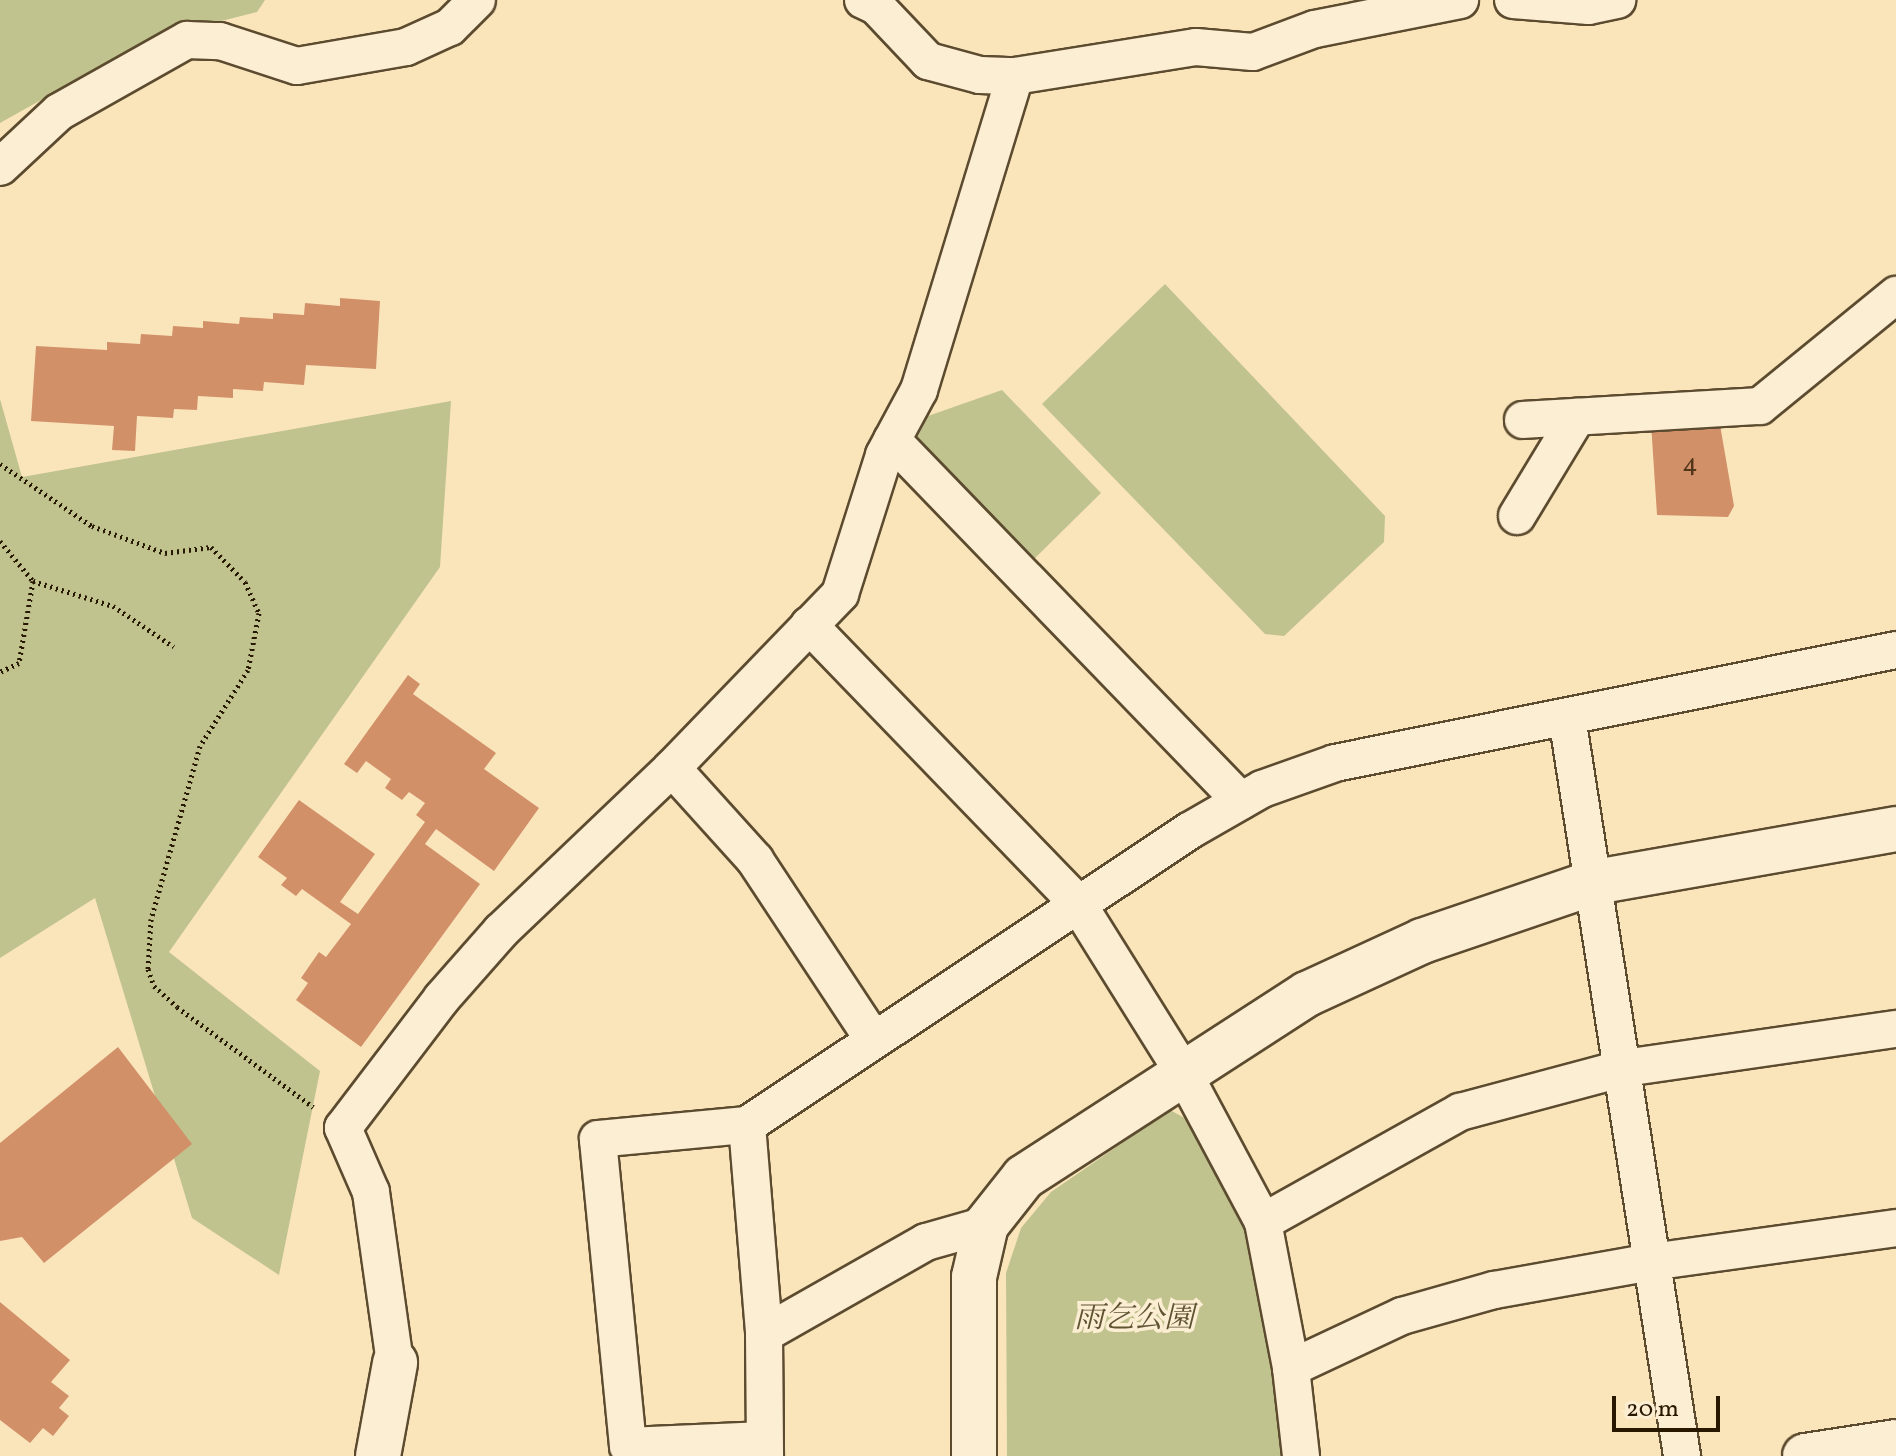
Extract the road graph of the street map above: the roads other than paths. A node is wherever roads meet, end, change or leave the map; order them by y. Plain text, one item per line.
1 (477, 0) edge
2 (863, 0) edge
3 (1460, 0) edge
4 (1513, 0) edge
5 (1617, 0) edge
6 (1015, 76) junction
7 (0, 167) edge
8 (1896, 295) edge
9 (1577, 417) junction
10 (1523, 420) dead end
11 (892, 440) junction
12 (1517, 516) dead end
13 (809, 625) junction
14 (1896, 650) edge
15 (1567, 717) junction
16 (672, 768) junction
17 (1241, 801) junction
18 (1896, 829) edge
19 (1595, 882) junction
20 (1078, 904) junction
21 (1896, 1029) edge
22 (873, 1039) junction
23 (1624, 1068) junction
24 (1183, 1072) junction
25 (747, 1125) junction
26 (1263, 1222) junction
27 (986, 1225) junction
28 (1896, 1228) edge
29 (1651, 1262) junction
30 (764, 1334) junction
31 (395, 1363) joint
32 (1291, 1368) junction
33 (1896, 1442) edge
34 (764, 1448) edge
35 (378, 1456) edge
36 (974, 1456) edge
37 (1301, 1456) edge
38 (1682, 1456) edge
39 (1805, 1456) edge

1 - 7 street
2 - 6 street
3 - 6 street
4 - 5 street
6 - 11 street
8 - 9 street
9 - 10 street
9 - 12 street
11 - 13 street
11 - 17 street
13 - 16 street
13 - 20 street
14 - 15 street
15 - 17 street
15 - 19 street
16 - 22 street
16 - 31 street
17 - 20 street
18 - 19 street
19 - 23 street
19 - 24 street
20 - 22 street
20 - 24 street
21 - 23 street
22 - 25 street
23 - 26 street
23 - 29 street
24 - 26 street
24 - 27 street
25 - 30 street
25 - 34 street
26 - 32 street
27 - 30 street
27 - 36 street
28 - 29 street
29 - 32 street
29 - 38 street
30 - 34 street
31 - 35 street
32 - 37 street
33 - 39 street

